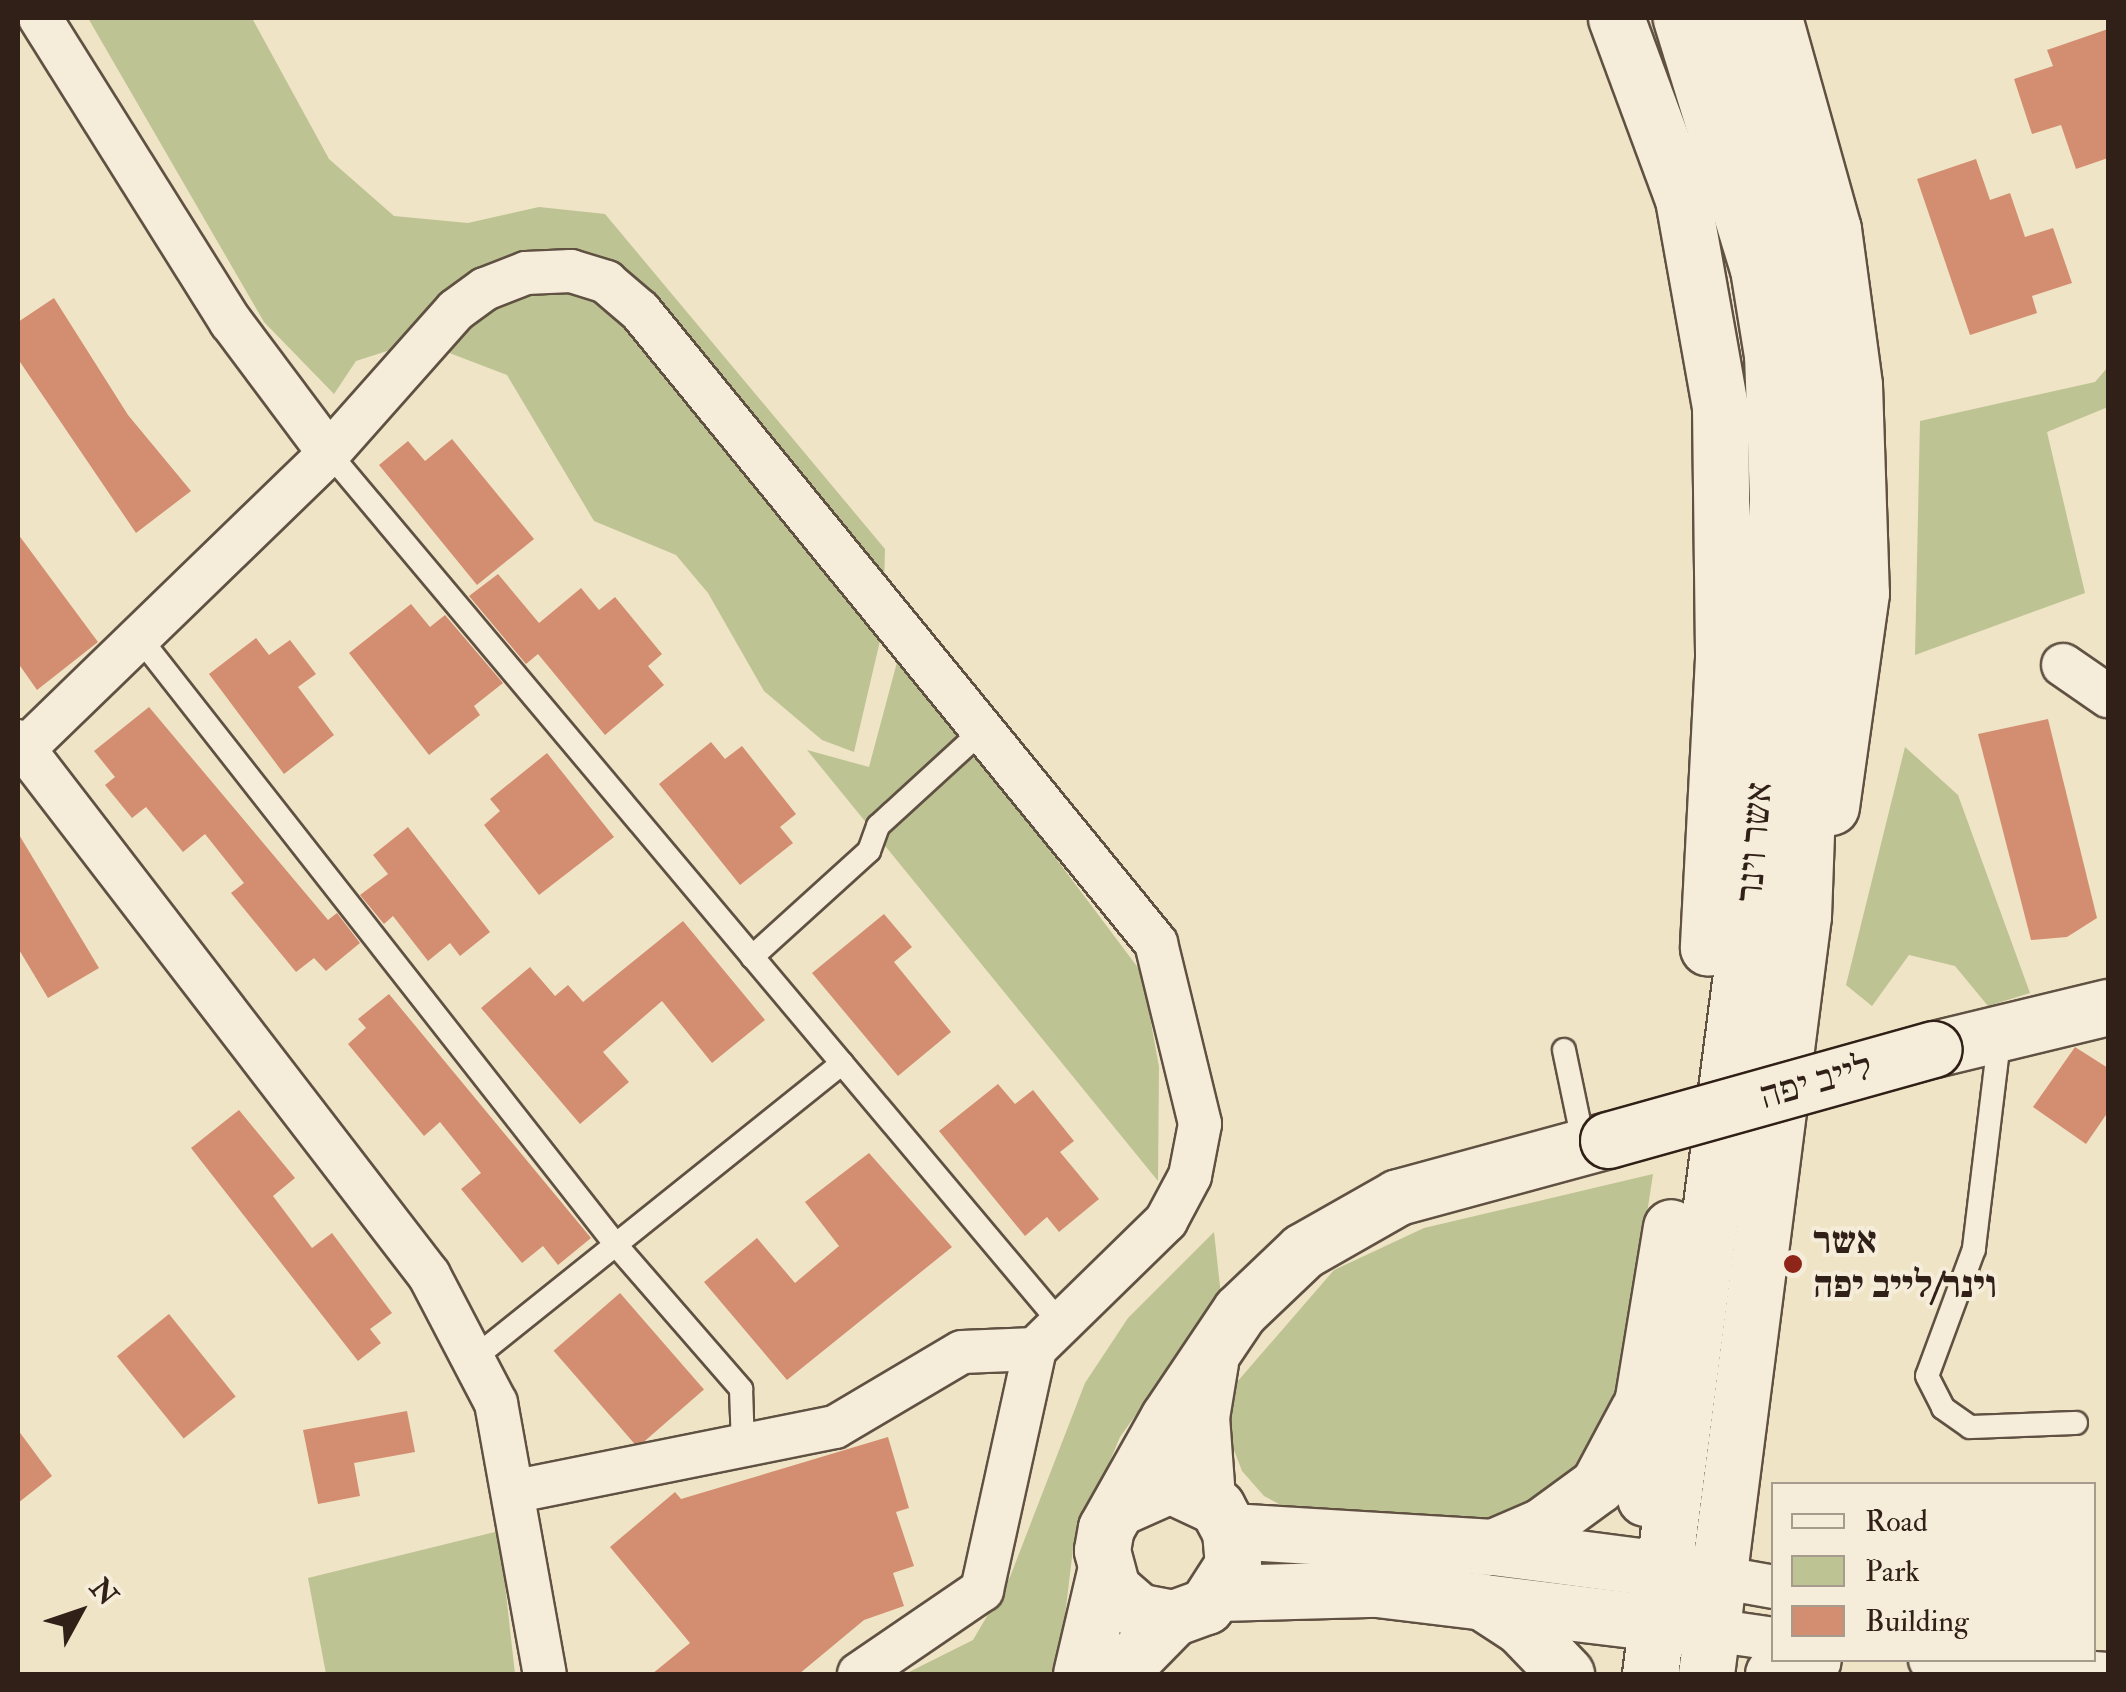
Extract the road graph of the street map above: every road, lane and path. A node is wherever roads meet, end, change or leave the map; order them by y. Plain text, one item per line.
1 (40, 18) edge
2 (1616, 18) edge
3 (1681, 18) edge
4 (1729, 18) edge
5 (1774, 18) edge
6 (329, 454) junction
7 (139, 637) junction
8 (2062, 665) dead end
9 (2108, 696) edge
10 (985, 728) junction
11 (20, 748) edge
12 (1803, 916) junction
13 (752, 957) junction
14 (2108, 1007) edge
15 (2000, 1032) junction
16 (1564, 1050) dead end
17 (842, 1062) junction
18 (1596, 1143) junction
19 (616, 1245) junction
20 (1049, 1337) junction
21 (1214, 1344) junction
22 (474, 1360) junction
23 (1644, 1398) junction
24 (1738, 1419) junction
25 (2076, 1423) dead end
26 (744, 1446) junction
27 (1771, 1489) edge
28 (517, 1491) junction
29 (1118, 1508) junction
30 (1219, 1514) junction
31 (1493, 1547) junction
32 (1105, 1572) junction
33 (1718, 1577) junction
34 (1771, 1587) edge
35 (1478, 1599) junction
36 (1196, 1606) junction
37 (1656, 1622) edge
38 (1771, 1640) edge
39 (1709, 1652) edge
40 (1807, 1662) edge
41 (1955, 1662) edge
42 (545, 1674) edge
43 (860, 1674) edge
44 (1081, 1674) edge
45 (1118, 1674) edge
46 (1566, 1674) edge
47 (1772, 1674) edge
48 (2108, 1674) edge

1 - 6 street
2 - 23 main road
3 - 37 main road, אשר וינר
4 - 12 main road, אשר וינר
5 - 12 main road
6 - 7 street
6 - 10 street
6 - 13 lane
7 - 11 street
7 - 19 lane
8 - 9 street
10 - 13 lane
10 - 20 street
11 - 22 street
12 - 24 main road, אשר וינר
13 - 17 lane
14 - 15 main road, לייב יפה
15 - 18 main road, לייב יפה, bridge
15 - 25 lane
16 - 18 lane
17 - 19 lane
17 - 20 lane
18 - 21 main road, לייב יפה
19 - 22 lane
19 - 26 lane
20 - 26 street
20 - 43 street
21 - 29 main road, לייב יפה
21 - 30 main road
22 - 28 street
23 - 31 main road
23 - 37 main road
24 - 27 main road
24 - 33 main road, אשר וינר
26 - 28 street
28 - 42 street
29 - 30 main road
29 - 32 main road
30 - 31 main road
30 - 36 main road
31 - 37 main road
32 - 36 main road
32 - 44 main road
33 - 34 street
33 - 37 main road
33 - 39 main road, אשר וינר
35 - 36 main road
35 - 37 main road
35 - 46 main road
36 - 45 main road
37 - 39 main road
38 - 39 street
40 - 47 main road
41 - 48 street

